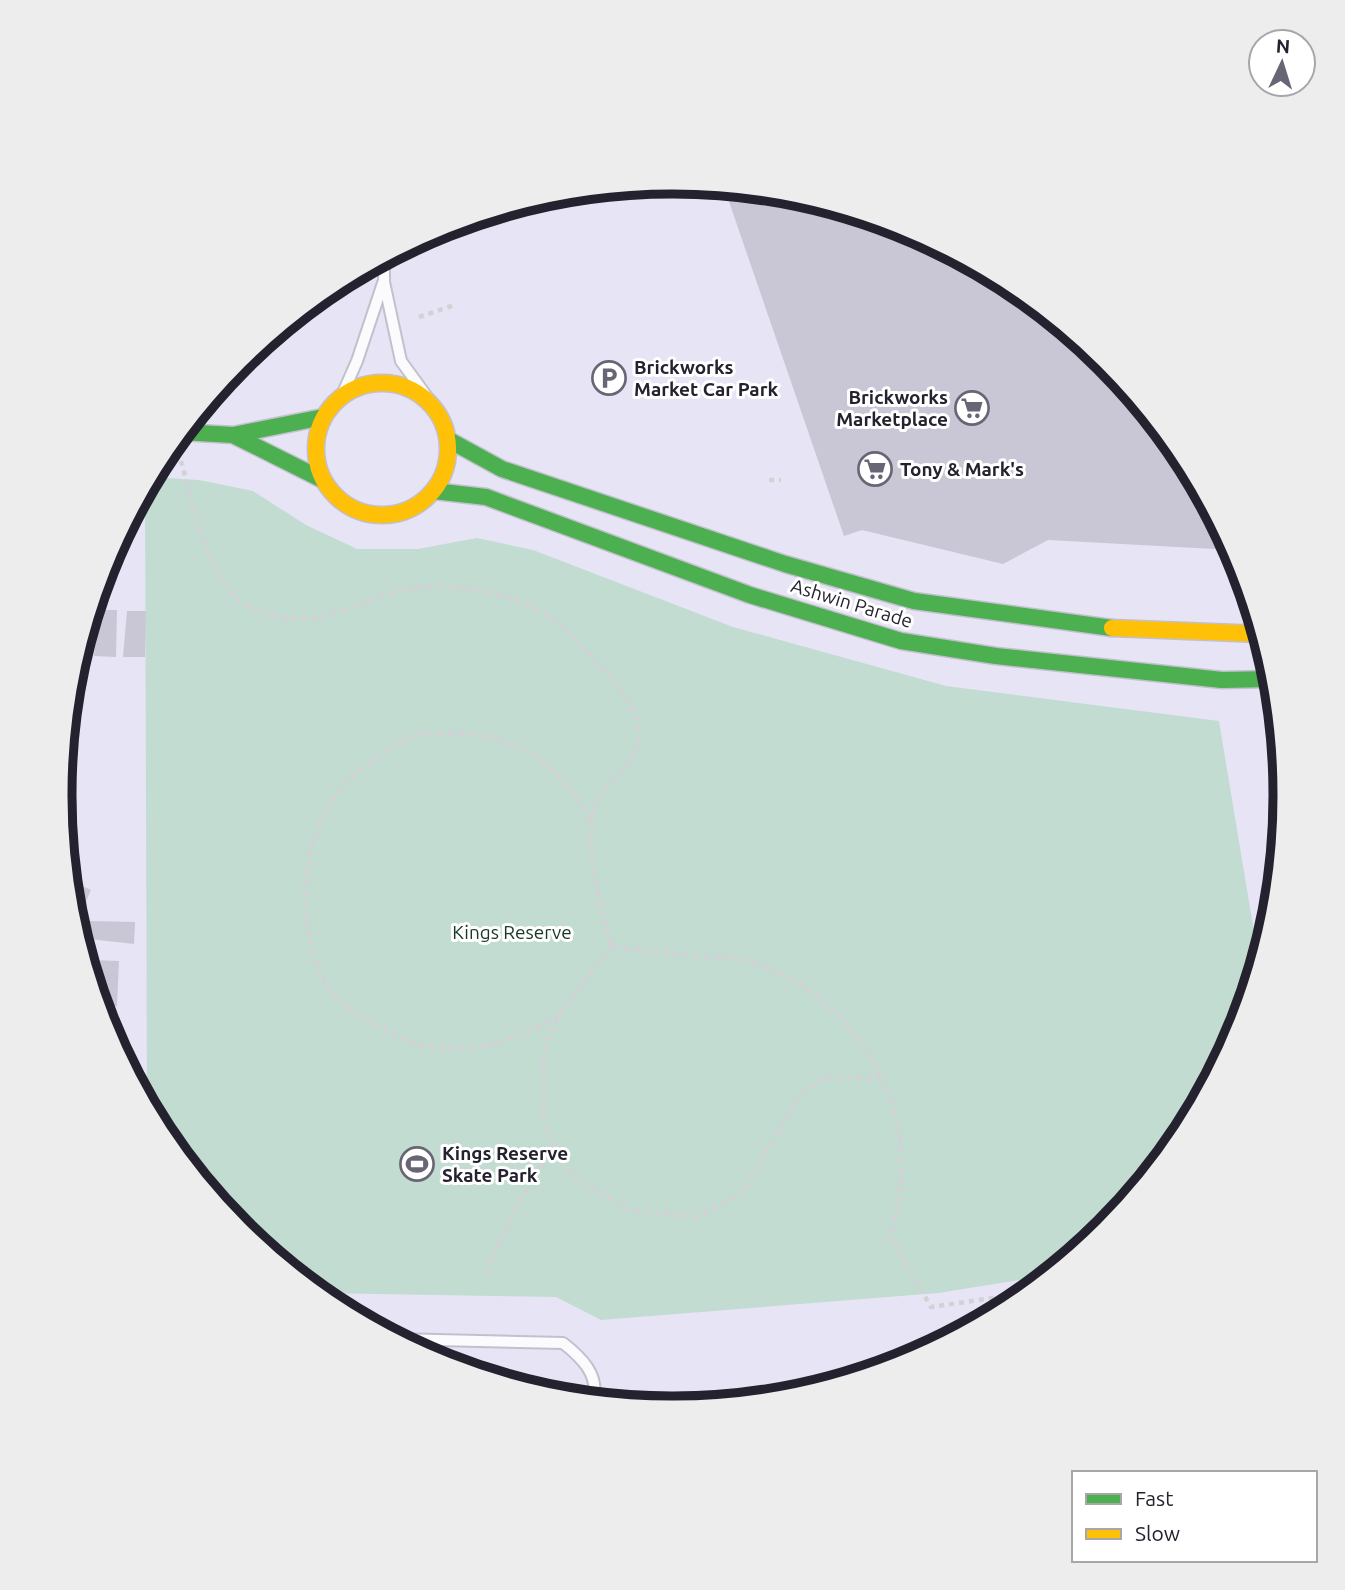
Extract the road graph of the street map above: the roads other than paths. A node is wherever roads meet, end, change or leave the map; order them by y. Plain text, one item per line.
1 (384, 268) edge
2 (384, 282) junction
3 (342, 395) junction
4 (433, 405) junction
5 (323, 417) junction
6 (193, 433) edge
7 (233, 435) junction
8 (449, 440) junction
9 (323, 480) junction
10 (434, 491) junction
11 (1251, 634) edge
12 (1262, 680) edge
13 (420, 1340) edge
14 (596, 1391) edge

1 - 2 lane
2 - 3 lane
2 - 4 lane
3 - 4 street
3 - 5 street
4 - 8 street
5 - 7 street
5 - 9 street
6 - 7 street
7 - 9 street
8 - 10 street
8 - 11 street, Ashwin Parade
9 - 10 street
10 - 12 street, Ashwin Parade
13 - 14 lane

